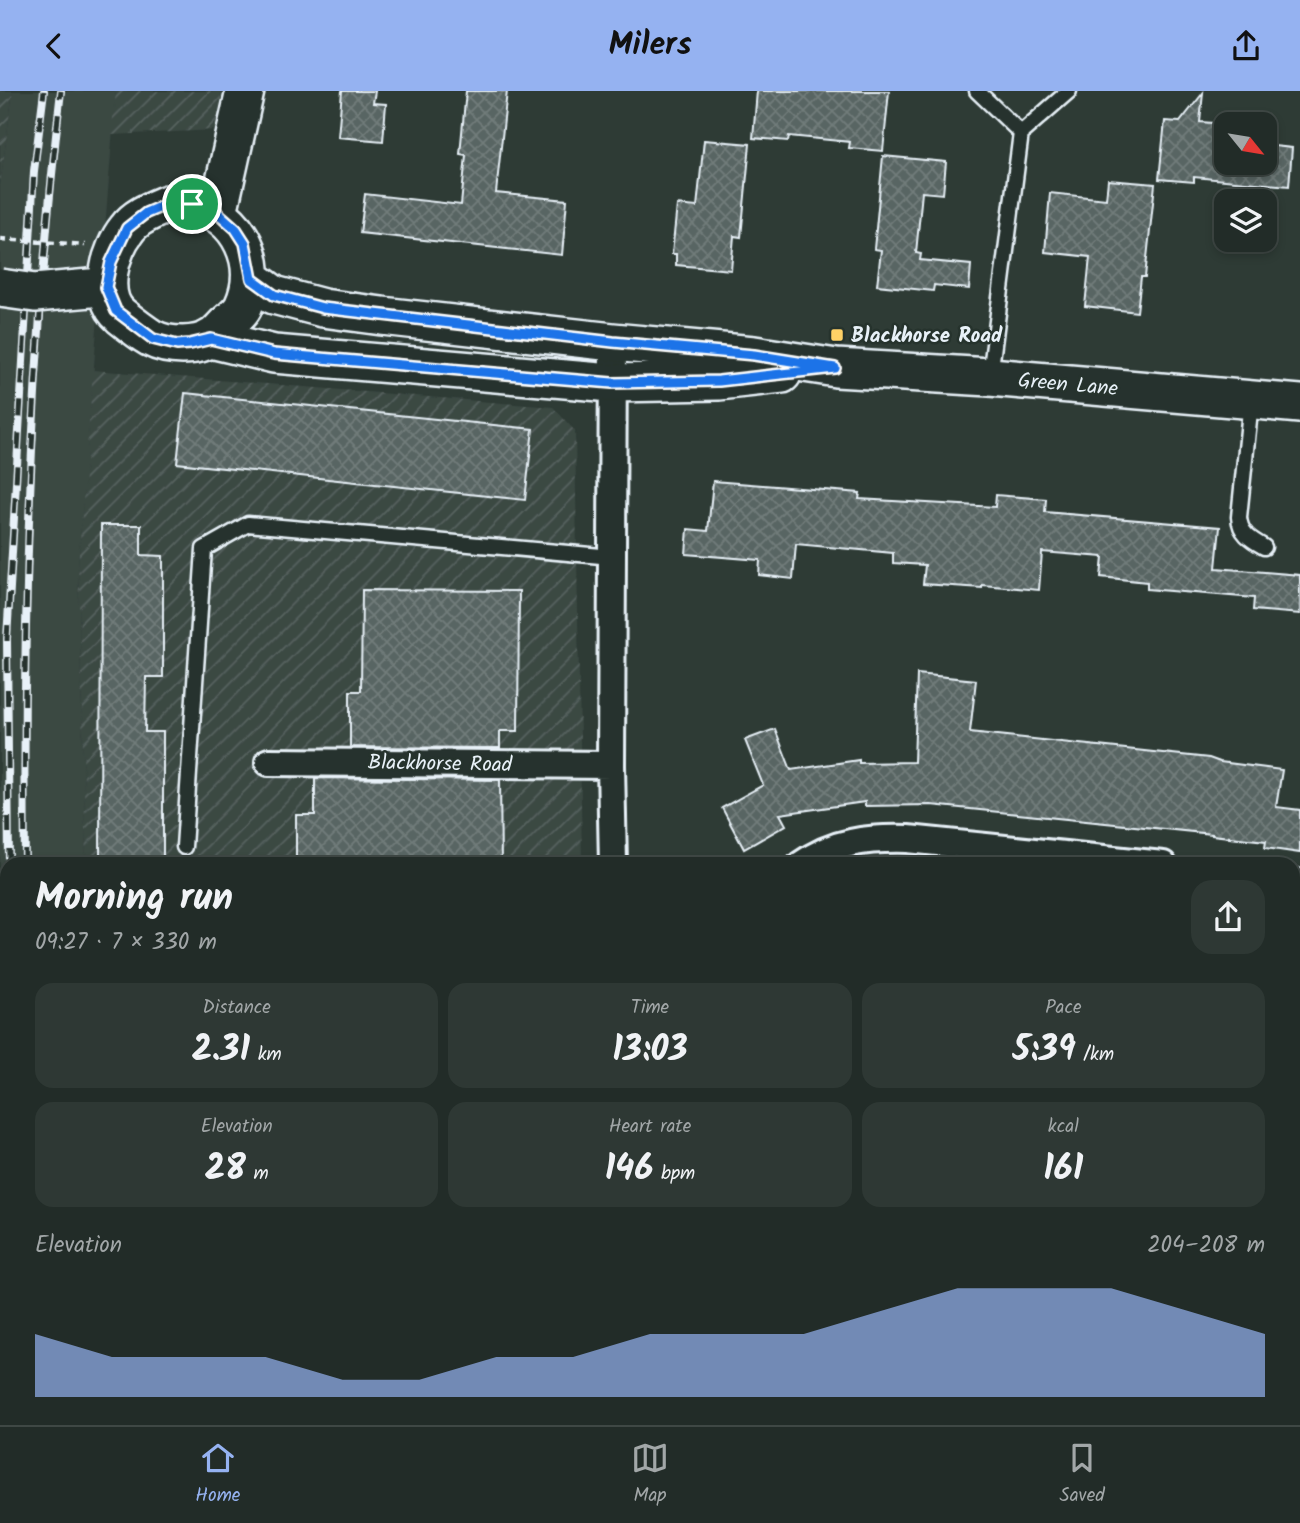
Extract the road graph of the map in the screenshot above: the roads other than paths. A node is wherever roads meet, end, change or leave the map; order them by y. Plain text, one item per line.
1 (245, 91) edge
2 (977, 91) edge
3 (1069, 91) edge
4 (1021, 133) junction
5 (218, 213) junction
6 (252, 279) junction
7 (98, 287) junction
8 (0, 288) edge
9 (211, 339) junction
10 (613, 342) junction
11 (835, 368) junction
12 (990, 377) junction
13 (612, 383) junction
14 (1252, 399) junction
15 (1300, 404) edge
16 (1264, 547) dead end
17 (612, 557) junction
18 (270, 762) dead end
19 (611, 765) junction
20 (184, 847) dead end
21 (613, 857) edge
22 (814, 857) edge
23 (1086, 857) edge

1 - 5 street
2 - 4 lane
3 - 4 lane
4 - 12 lane
5 - 6 street
5 - 7 street
6 - 9 street
6 - 10 street, Green Lane
7 - 8 street, bridge
7 - 9 street, Green Lane
9 - 13 street, Green Lane
10 - 11 street, Green Lane
10 - 13 street
11 - 12 street, Green Lane
11 - 13 street, Green Lane
12 - 14 street, Green Lane
13 - 17 street
14 - 15 street, Green Lane
14 - 16 lane
17 - 19 street
17 - 20 lane
18 - 19 street, Blackhorse Road
19 - 21 street
22 - 23 street

